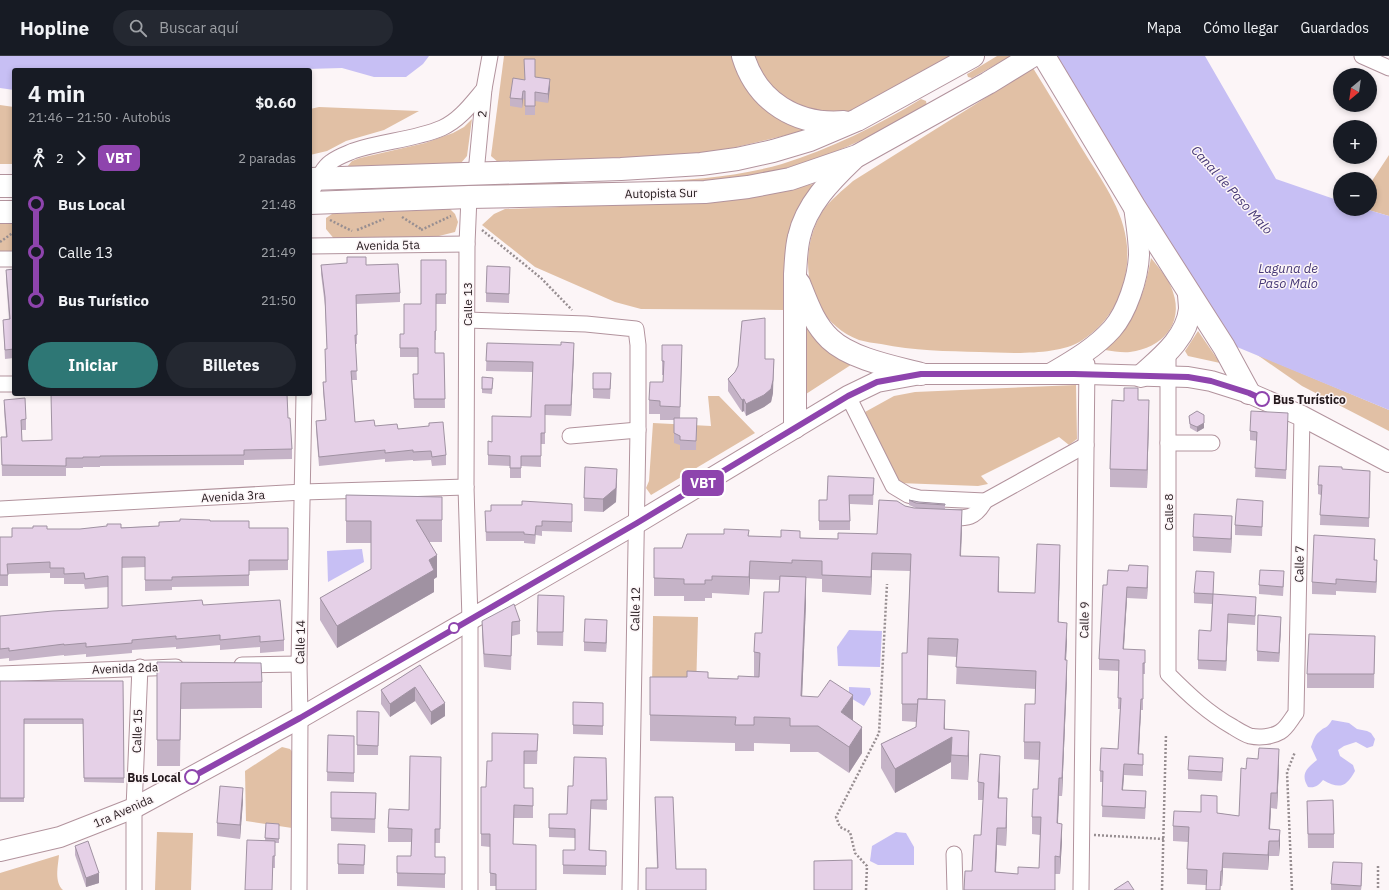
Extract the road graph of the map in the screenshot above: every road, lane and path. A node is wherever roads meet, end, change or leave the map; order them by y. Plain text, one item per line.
1 (490, 56) edge
2 (744, 56) edge
3 (972, 56) edge
4 (1032, 56) edge
5 (1044, 56) edge
6 (1362, 56) edge
7 (1389, 68) edge
8 (938, 76) junction
9 (484, 89) junction
10 (953, 102) junction
11 (857, 120) junction
12 (857, 156) junction
13 (476, 173) junction
14 (313, 184) edge
15 (0, 186) edge
16 (12, 186) edge
17 (469, 197) junction
18 (312, 203) edge
19 (1134, 206) junction
20 (0, 212) edge
21 (12, 212) edge
22 (447, 214) dead end
23 (382, 216) dead end
24 (408, 216) dead end
25 (334, 218) dead end
26 (468, 219) junction
27 (422, 229) junction
28 (354, 232) junction
29 (416, 232) dead end
30 (12, 233) edge
31 (429, 233) dead end
32 (359, 234) dead end
33 (347, 235) dead end
34 (0, 242) edge
35 (466, 244) junction
36 (312, 246) edge
37 (12, 258) edge
38 (0, 259) edge
39 (795, 274) junction
40 (1189, 293) junction
41 (467, 320) junction
42 (586, 324) junction
43 (1168, 350) junction
44 (1087, 351) junction
45 (921, 374) junction
46 (1050, 374) junction
47 (1087, 374) junction
48 (1141, 376) junction
49 (1169, 377) junction
50 (0, 384) edge
51 (12, 384) edge
52 (1249, 393) junction
53 (304, 396) edge
54 (848, 396) junction
55 (1302, 416) junction
56 (795, 427) junction
57 (638, 430) junction
58 (570, 436) dead end
59 (1212, 442) dead end
60 (1168, 443) junction
61 (1086, 445) junction
62 (1389, 462) edge
63 (893, 486) junction
64 (466, 487) junction
65 (303, 492) junction
66 (985, 501) junction
67 (896, 505) edge
68 (0, 509) edge
69 (930, 517) edge
70 (637, 523) junction
71 (887, 584) dead end
72 (470, 620) junction
73 (299, 664) junction
74 (227, 665) edge
75 (187, 666) edge
76 (140, 667) junction
77 (0, 674) edge
78 (1168, 674) joint
79 (300, 718) junction
80 (1166, 734) dead end
81 (1295, 752) dead end
82 (134, 808) junction
83 (1081, 835) junction
84 (1164, 838) junction
85 (0, 851) edge
86 (954, 854) dead end
87 (1378, 866) dead end
88 (134, 890) edge
89 (298, 890) edge
90 (470, 890) edge
91 (630, 890) edge
92 (866, 890) edge
93 (955, 890) edge
94 (1081, 890) edge
95 (1162, 890) edge
96 (1292, 890) edge
97 (1378, 890) edge

1 - 9 street, 2
2 - 11 highway
3 - 8 highway, Autopista Sur
4 - 10 highway, Autopista Sur
5 - 19 highway
6 - 7 street
8 - 10 highway
8 - 11 highway, Autopista Sur
9 - 13 street, 2
9 - 14 street
10 - 12 highway, Autopista Sur
11 - 13 highway, Autopista Sur
12 - 17 highway, Autopista Sur
12 - 39 highway
13 - 14 highway, Autopista Sur
15 - 16 highway
17 - 18 highway, Autopista Sur
17 - 26 street, Calle 13
19 - 40 highway
19 - 44 main road
20 - 21 highway
22 - 27 path
23 - 28 path
24 - 27 path
25 - 28 path
26 - 35 street, Calle 13
26 - 42 path
27 - 29 path
27 - 31 path
28 - 32 path
28 - 33 path
30 - 34 path
35 - 36 street, Avenida 5ta
35 - 41 street, Calle 13
37 - 38 street
39 - 45 highway
39 - 56 highway
40 - 43 highway
40 - 52 highway
41 - 42 street
41 - 64 street, Calle 13
42 - 57 street, Calle 12
43 - 48 highway
43 - 49 street, Calle 8
44 - 46 main road
44 - 47 street, Calle 9
45 - 46 main road, 1ra Avenida
45 - 54 main road, 1ra Avenida
46 - 47 main road, 1ra Avenida
47 - 48 main road, 1ra Avenida
47 - 61 street, Calle 9
48 - 49 main road, 1ra Avenida
49 - 52 main road, 1ra Avenida
49 - 60 street, Calle 8
50 - 51 street
52 - 55 main road, 1ra Avenida
53 - 65 street, Calle 14
54 - 56 main road, 1ra Avenida
54 - 63 street
55 - 62 main road, 1ra Avenida
55 - 78 street, Calle 7
56 - 70 main road, 1ra Avenida
57 - 58 street
57 - 70 street, Calle 12
59 - 60 street
60 - 78 street, Calle 8
61 - 66 street
61 - 83 street, Calle 9
63 - 66 street
63 - 67 street
64 - 65 street, Avenida 3ra
64 - 72 street, Calle 13
65 - 68 street, Avenida 3ra
65 - 73 street, Calle 14
66 - 69 street
70 - 72 main road, 1ra Avenida
70 - 91 street, Calle 12
71 - 92 path
72 - 79 main road, 1ra Avenida
72 - 90 street, Calle 13
73 - 74 street
73 - 79 street, Calle 14
75 - 76 street, Avenida 2da
76 - 77 street, Avenida 2da
76 - 82 street, Calle 15
79 - 82 main road, 1ra Avenida
79 - 89 street, Calle 14
80 - 84 path
81 - 96 path
82 - 85 main road, 1ra Avenida
82 - 88 street, Calle 15
83 - 84 path
83 - 94 street, Calle 9
84 - 95 path
86 - 93 street
87 - 97 path

